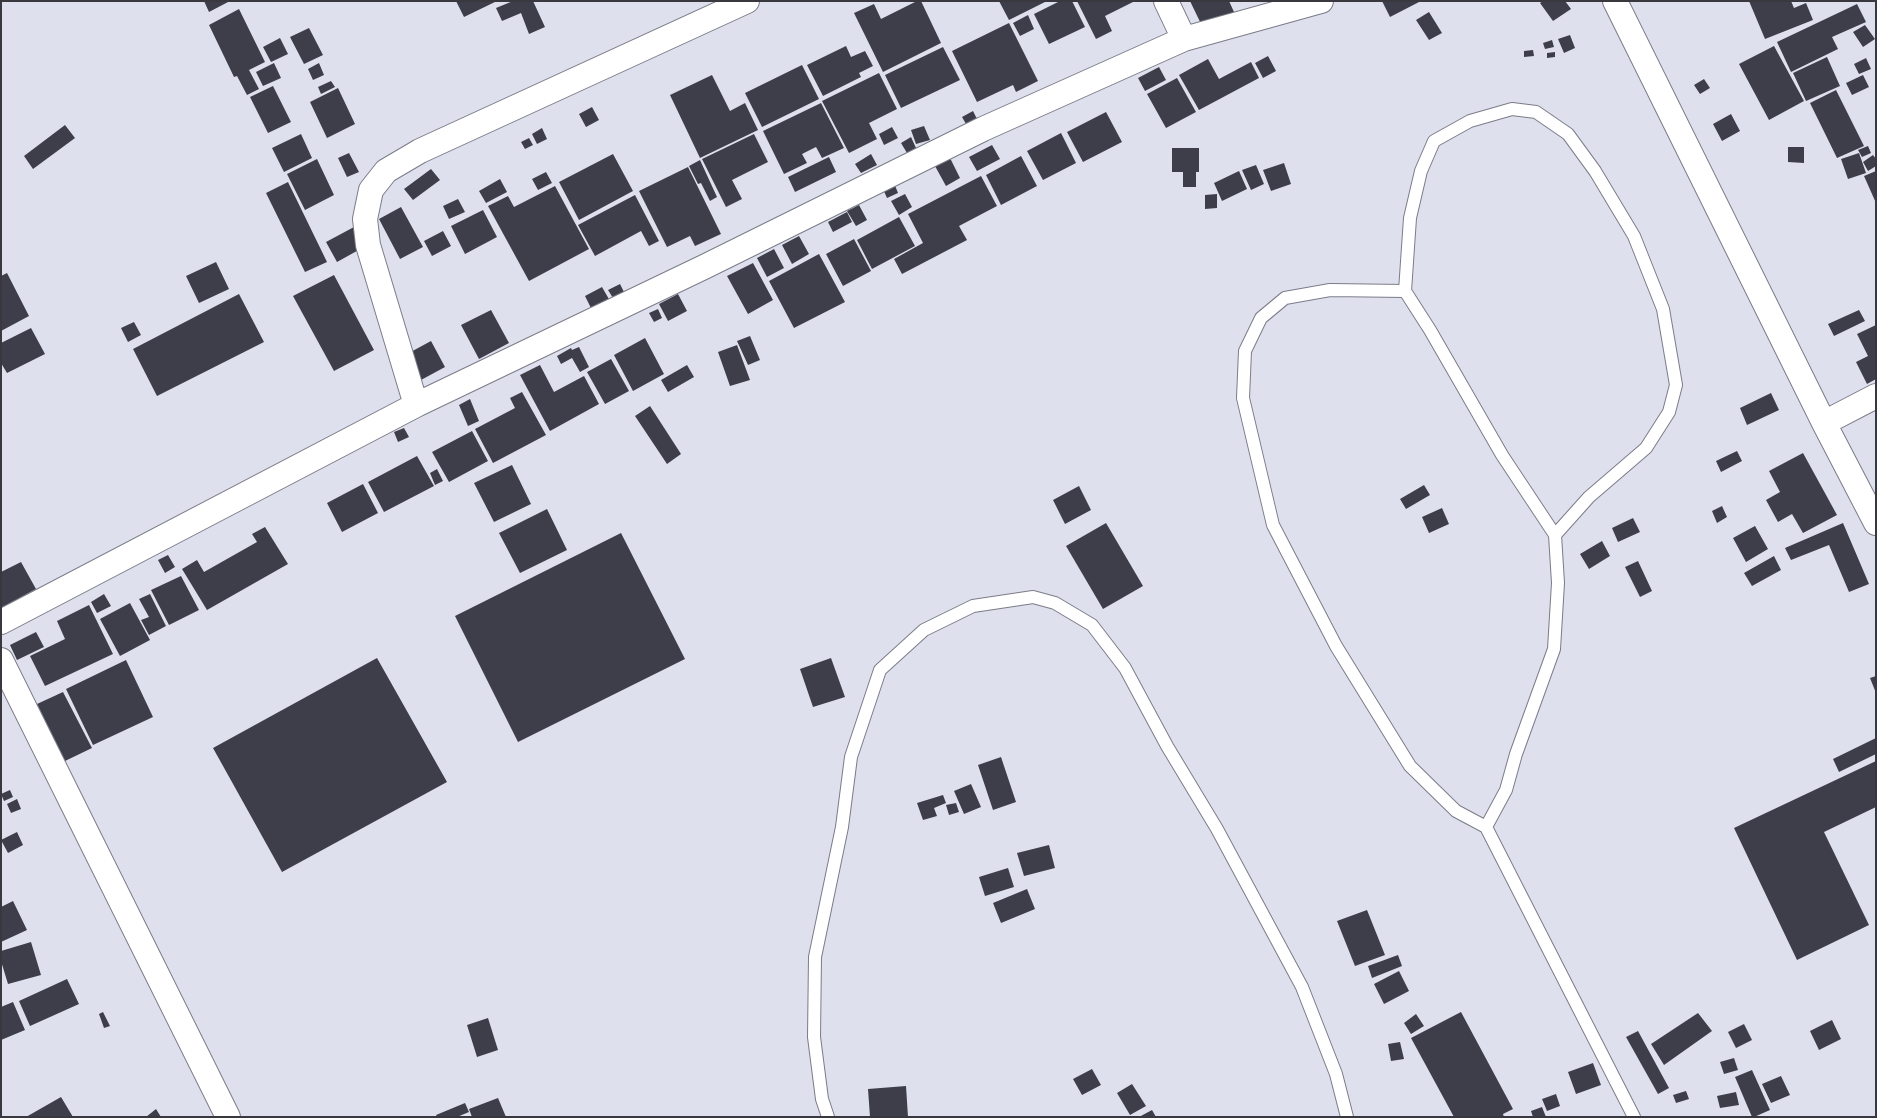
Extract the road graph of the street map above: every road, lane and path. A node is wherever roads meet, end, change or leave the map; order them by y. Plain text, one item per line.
1 (747, 1) edge
2 (1166, 1) edge
3 (1321, 1) edge
4 (1615, 1) edge
5 (1184, 40) junction
6 (1405, 291) junction
7 (1876, 396) edge
8 (416, 405) junction
9 (1824, 423) junction
10 (1876, 523) edge
11 (1555, 535) junction
12 (1, 622) edge
13 (1, 660) edge
14 (1486, 827) junction
15 (228, 1117) edge
16 (828, 1117) edge
17 (1347, 1117) edge
18 (1634, 1117) edge

1 - 8 street
2 - 5 street
3 - 5 street
4 - 9 street
5 - 8 street
6 - 11 lane
6 - 11 lane
6 - 14 lane
7 - 9 street
8 - 12 street
9 - 10 street
11 - 14 lane
13 - 15 street
14 - 18 lane
16 - 17 lane

